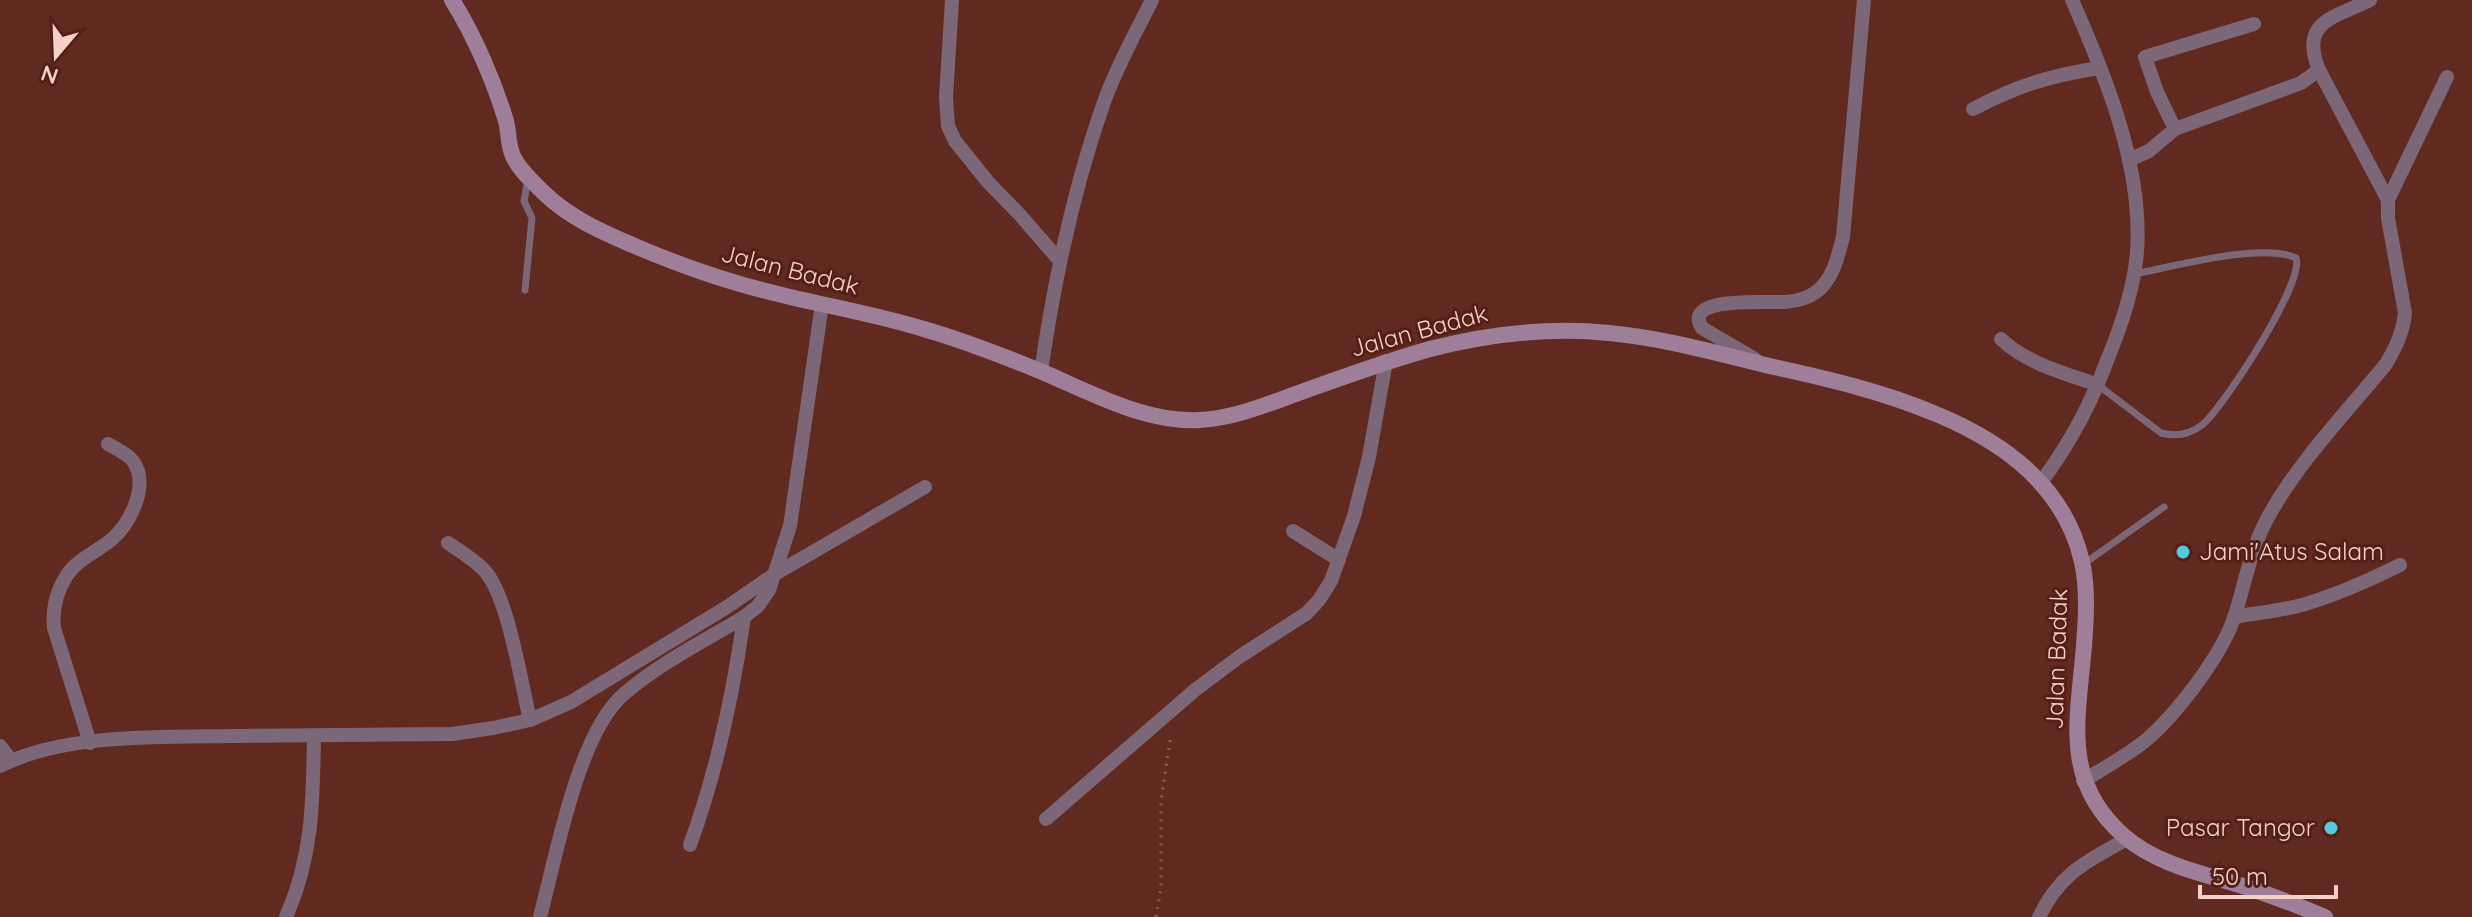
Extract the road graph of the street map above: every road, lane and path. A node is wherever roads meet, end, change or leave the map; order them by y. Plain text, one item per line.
1 (452, 0) edge
2 (952, 0) edge
3 (1152, 0) edge
4 (1864, 0) edge
5 (2072, 0) edge
6 (2370, 0) edge
7 (2254, 24) dead end
8 (2099, 68) junction
9 (2319, 70) junction
10 (2447, 77) dead end
11 (1973, 109) dead end
12 (2175, 129) junction
13 (2129, 160) junction
14 (529, 177) junction
15 (2388, 200) junction
16 (1060, 261) junction
17 (2134, 274) junction
18 (525, 290) dead end
19 (822, 304) junction
20 (2001, 339) dead end
21 (1386, 361) junction
22 (1766, 365) junction
23 (1041, 372) junction
24 (2098, 385) junction
25 (108, 444) dead end
26 (2042, 481) junction
27 (925, 487) dead end
28 (2164, 507) dead end
29 (1293, 531) dead end
30 (448, 543) dead end
31 (1339, 560) junction
32 (2083, 565) junction
33 (2400, 565) dead end
34 (775, 574) junction
35 (744, 617) junction
36 (2234, 617) junction
37 (1177, 706) junction
38 (530, 720) junction
39 (314, 736) junction
40 (90, 743) junction
41 (0, 746) edge
42 (3, 765) edge
43 (2083, 781) junction
44 (1046, 819) dead end
45 (2127, 839) junction
46 (690, 845) dead end
47 (2322, 916) edge
48 (286, 917) edge
49 (540, 917) edge
50 (1156, 917) edge
51 (2039, 917) edge

1 - 14 street, Jalan Badak
2 - 16 street
3 - 16 street
4 - 22 street
5 - 8 street
6 - 9 street
7 - 12 street
8 - 11 street
8 - 13 street
9 - 12 street
9 - 15 street
10 - 15 street
12 - 13 street
13 - 17 street
14 - 18 lane
14 - 19 street, Jalan Badak
15 - 36 street
16 - 23 street
17 - 24 street
17 - 24 lane
19 - 23 street, Jalan Badak
19 - 34 street
20 - 24 street
21 - 22 street, Jalan Badak
21 - 23 street, Jalan Badak
21 - 31 street
22 - 26 street, Jalan Badak
24 - 26 street
25 - 40 street
26 - 32 street, Jalan Badak
27 - 34 street
28 - 32 lane
29 - 31 street
30 - 38 street
31 - 37 street
32 - 43 street, Jalan Badak
33 - 36 street
34 - 35 street
34 - 38 street
35 - 46 street
35 - 49 street
36 - 43 street
37 - 44 street
37 - 50 path
38 - 39 street
39 - 40 street
39 - 48 street
40 - 42 street
41 - 42 street
43 - 45 street, Jalan Badak
45 - 47 street, Jalan Badak
45 - 51 street

